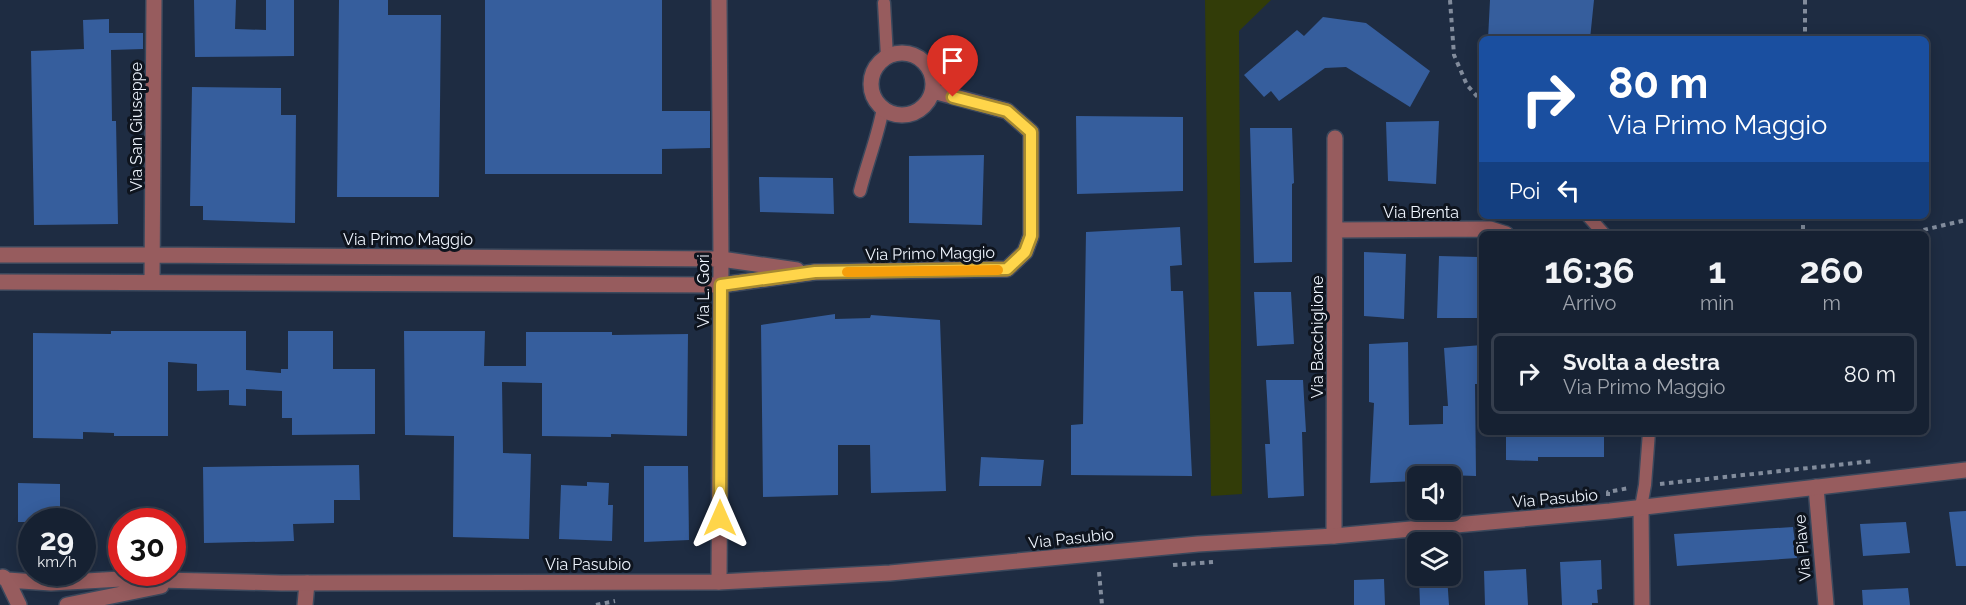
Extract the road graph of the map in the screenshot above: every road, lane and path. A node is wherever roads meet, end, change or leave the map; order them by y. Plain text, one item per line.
1 (154, 0) edge
2 (719, 0) edge
3 (1450, 0) edge
4 (1805, 0) edge
5 (884, 3) dead end
6 (1805, 36) edge
7 (887, 57) junction
8 (933, 92) junction
9 (1479, 99) edge
10 (883, 108) junction
11 (1335, 138) dead end
12 (860, 190) dead end
13 (1591, 219) edge
14 (1966, 220) edge
15 (1335, 230) junction
16 (1496, 231) edge
17 (1601, 231) edge
18 (1919, 231) edge
19 (0, 255) edge
20 (153, 255) junction
21 (491, 257) junction
22 (721, 259) junction
23 (815, 272) junction
24 (0, 282) edge
25 (152, 282) junction
26 (490, 284) junction
27 (721, 285) junction
28 (1648, 435) edge
29 (1877, 461) dead end
30 (1966, 471) edge
31 (1645, 485) junction
32 (1816, 487) junction
33 (1608, 492) dead end
34 (1641, 507) junction
35 (1335, 536) junction
36 (1100, 572) dead end
37 (4, 578) edge
38 (108, 580) edge
39 (186, 582) edge
40 (719, 582) junction
41 (307, 583) junction
42 (160, 586) edge
43 (19, 605) edge
44 (67, 605) edge
45 (305, 605) edge
46 (1102, 605) edge
47 (1642, 605) edge
48 (1826, 605) edge

1 - 20 street, Via San Giuseppe
2 - 22 street, Via L. Gori
3 - 9 path
4 - 6 path
5 - 7 lane
7 - 8 street
7 - 10 street
8 - 10 street
8 - 23 street, Via Primo Maggio
10 - 12 lane
11 - 15 street, Via Bacchiglione
13 - 17 lane
14 - 18 path
15 - 16 street, Via Brenta
15 - 35 street, Via Bacchiglione
19 - 20 street, Via Primo Maggio
20 - 21 street, Via Primo Maggio
20 - 25 street, Via San Giuseppe
21 - 22 street, Via Primo Maggio
21 - 26 street
22 - 23 street, Via Primo Maggio
22 - 27 street, Via L. Gori
23 - 27 street, Via Primo Maggio
24 - 25 street, Via Primo Maggio
25 - 26 street, Via Primo Maggio
26 - 27 street, Via Primo Maggio
27 - 40 street, Via L. Gori
28 - 31 lane
29 - 31 path
30 - 32 street, Via Pasubio
31 - 33 path
31 - 34 lane
32 - 34 street, Via Pasubio
32 - 48 street, Via Piave
34 - 35 street, Via Pasubio
34 - 47 street
35 - 40 street, Via Pasubio
36 - 46 path
37 - 38 street, Via Pasubio
37 - 43 street
39 - 41 street, Via Pasubio
40 - 41 street, Via Pasubio
41 - 45 street
42 - 44 street, Via Pasubio

